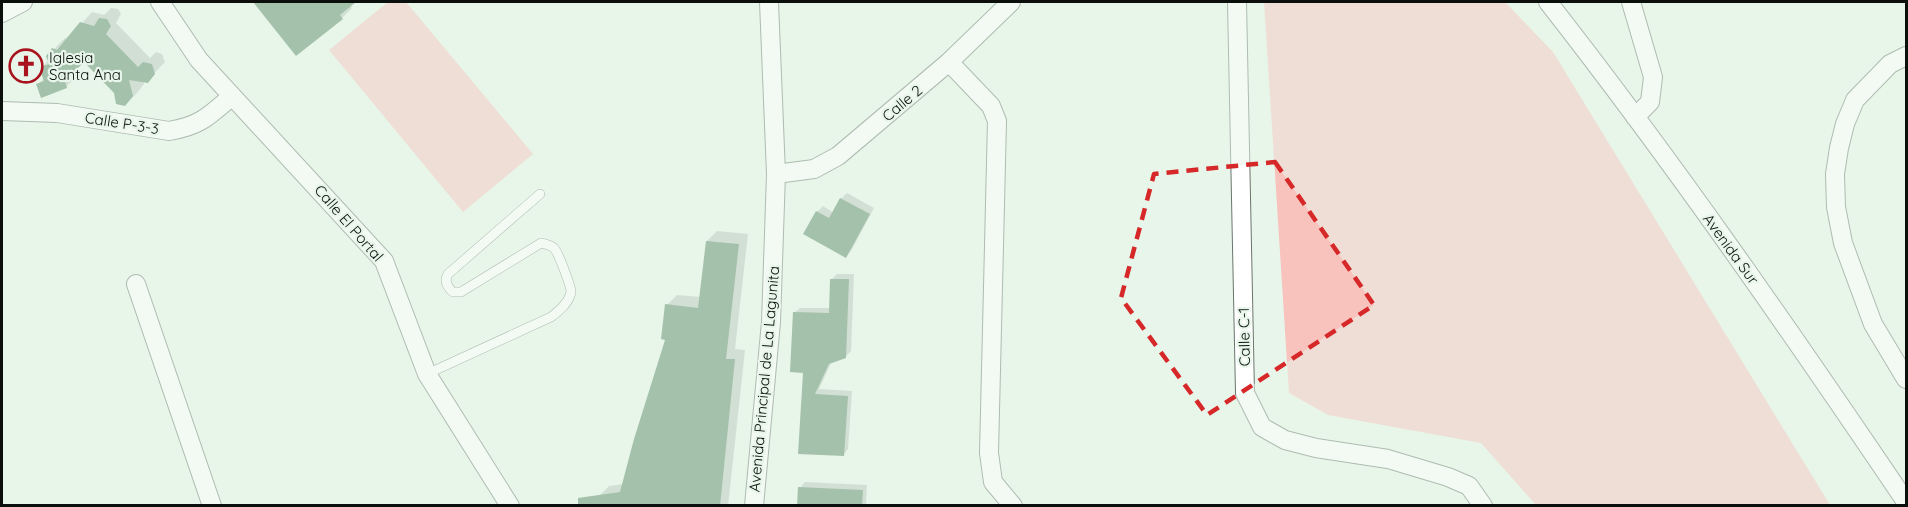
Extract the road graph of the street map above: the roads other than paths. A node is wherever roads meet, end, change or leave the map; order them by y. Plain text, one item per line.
1 (23, 2) edge
2 (160, 2) edge
3 (769, 2) edge
4 (1011, 2) edge
5 (1237, 2) edge
6 (1548, 2) edge
7 (1631, 2) edge
8 (2, 13) edge
9 (1906, 57) edge
10 (949, 63) junction
11 (232, 96) junction
12 (2, 111) edge
13 (1635, 117) junction
14 (776, 174) junction
15 (540, 194) dead end
16 (136, 284) dead end
17 (427, 374) junction
18 (1906, 379) edge
19 (1906, 502) edge
20 (212, 506) edge
21 (510, 506) edge
22 (754, 506) edge
23 (1013, 506) edge
24 (1483, 506) edge

1 - 8 street
2 - 11 street, Calle El Portal
3 - 14 street, Avenida Principal de La Lagunita
4 - 10 street, Calle 2
5 - 24 street, Calle C-1
6 - 13 street, Avenida Sur
7 - 13 street
9 - 18 street
10 - 14 street, Calle 2
10 - 23 street
11 - 12 street, Calle P-3-3
11 - 17 street, Calle El Portal
13 - 19 street, Avenida Sur
14 - 22 street, Avenida Principal de La Lagunita
15 - 17 lane
16 - 20 street
17 - 21 street, Calle El Portal

